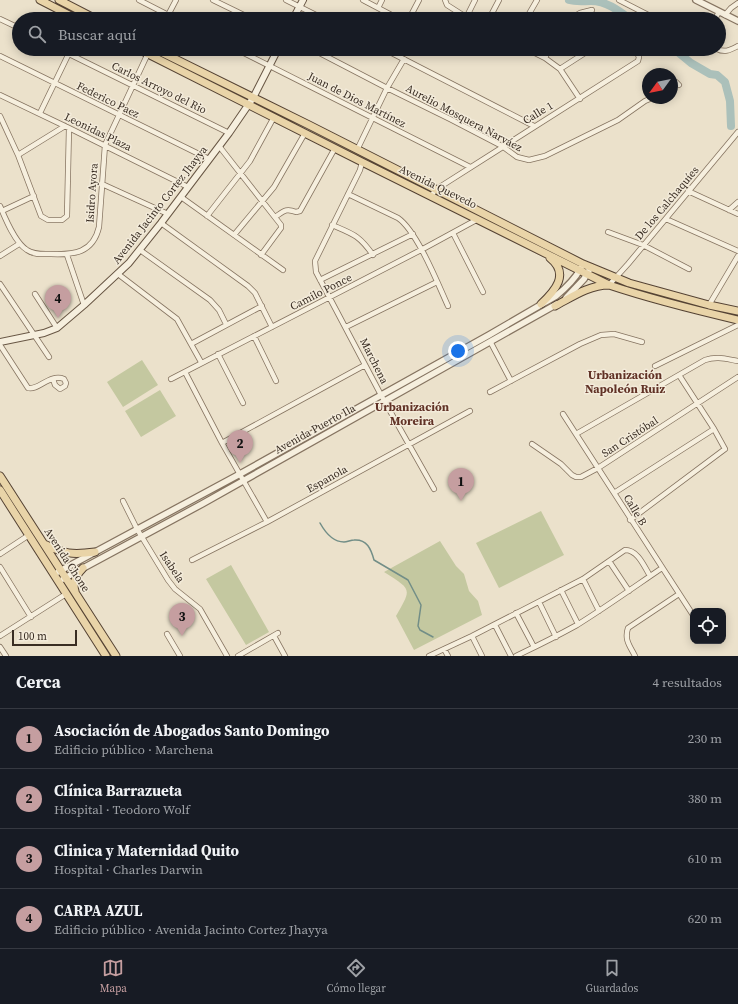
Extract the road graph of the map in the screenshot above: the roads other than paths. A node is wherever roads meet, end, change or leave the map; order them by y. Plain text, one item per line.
1 (40, 0) edge
2 (59, 0) edge
3 (139, 0) edge
4 (176, 0) edge
5 (213, 0) edge
6 (286, 0) edge
7 (303, 0) edge
8 (363, 0) edge
9 (382, 0) edge
10 (420, 0) edge
11 (445, 0) edge
12 (475, 0) edge
13 (499, 0) edge
14 (537, 0) edge
15 (619, 0) edge
16 (696, 0) edge
17 (738, 3) edge
18 (300, 7) junction
19 (378, 8) junction
20 (592, 10) dead end
21 (64, 12) edge
22 (82, 12) edge
23 (159, 12) edge
24 (170, 12) edge
25 (238, 12) edge
26 (297, 12) edge
27 (310, 12) edge
28 (386, 12) edge
29 (413, 12) edge
30 (458, 12) edge
31 (470, 12) edge
32 (493, 12) edge
33 (530, 12) edge
34 (584, 12) edge
35 (642, 12) edge
36 (719, 12) edge
37 (726, 14) edge
38 (726, 15) edge
39 (0, 19) edge
40 (738, 21) edge
41 (12, 25) edge
42 (738, 46) edge
43 (726, 51) edge
44 (0, 56) edge
45 (68, 56) edge
46 (80, 56) edge
47 (147, 56) edge
48 (157, 56) edge
49 (167, 56) edge
50 (250, 56) edge
51 (275, 56) edge
52 (325, 56) edge
53 (398, 56) edge
54 (541, 56) edge
55 (580, 56) edge
56 (638, 56) edge
57 (545, 58) joint
58 (404, 59) junction
59 (270, 66) junction
60 (560, 69) junction
61 (55, 83) junction
62 (134, 84) junction
63 (387, 88) junction
64 (0, 95) edge
65 (580, 99) junction
66 (251, 101) junction
67 (642, 103) edge
68 (40, 114) junction
69 (119, 114) junction
70 (0, 116) edge
71 (274, 117) junction
72 (373, 118) junction
73 (534, 126) junction
74 (67, 127) junction
75 (738, 132) edge
76 (229, 133) junction
77 (305, 133) junction
78 (105, 145) junction
79 (219, 146) junction
80 (502, 146) junction
81 (335, 148) junction
82 (357, 150) junction
83 (18, 155) junction
84 (209, 159) junction
85 (362, 162) junction
86 (470, 167) junction
87 (240, 172) junction
88 (102, 184) junction
89 (188, 188) junction
90 (688, 192) junction
91 (433, 193) junction
92 (348, 194) junction
93 (34, 196) junction
94 (180, 197) junction
95 (263, 200) junction
96 (738, 202) edge
97 (0, 206) edge
98 (729, 210) junction
99 (2, 211) junction
100 (168, 214) junction
101 (738, 214) edge
102 (207, 216) junction
103 (275, 217) junction
104 (478, 219) junction
105 (666, 219) junction
106 (161, 223) junction
107 (332, 225) junction
108 (608, 232) dead end
109 (413, 234) junction
110 (453, 234) junction
111 (234, 235) junction
112 (19, 244) junction
113 (643, 245) junction
114 (140, 250) junction
115 (421, 250) junction
116 (738, 251) edge
117 (546, 254) junction
118 (67, 255) junction
119 (260, 255) junction
120 (373, 255) junction
121 (0, 256) edge
122 (738, 256) edge
123 (581, 267) junction
124 (689, 269) dead end
125 (283, 270) dead end
126 (589, 271) junction
127 (118, 274) junction
128 (616, 278) junction
129 (320, 280) junction
130 (437, 282) junction
131 (0, 284) edge
132 (609, 285) junction
133 (483, 292) dead end
134 (35, 294) dead end
135 (329, 298) junction
136 (541, 304) junction
137 (84, 305) junction
138 (262, 306) junction
139 (448, 306) dead end
140 (555, 306) junction
141 (709, 306) junction
142 (738, 311) edge
143 (738, 320) edge
144 (226, 324) junction
145 (738, 325) edge
146 (272, 327) junction
147 (346, 327) junction
148 (57, 328) junction
149 (33, 336) junction
150 (254, 336) junction
151 (0, 342) edge
152 (642, 342) dead end
153 (490, 343) junction
154 (191, 344) junction
155 (0, 345) edge
156 (218, 354) junction
157 (49, 357) dead end
158 (738, 361) edge
159 (201, 362) junction
160 (365, 365) junction
161 (655, 366) dead end
162 (185, 372) junction
163 (679, 376) junction
164 (738, 377) edge
165 (53, 379) dead end
166 (171, 379) dead end
167 (276, 381) dead end
168 (511, 381) junction
169 (490, 392) dead end
170 (381, 395) junction
171 (385, 402) junction
172 (243, 403) dead end
173 (698, 404) junction
174 (470, 411) dead end
175 (563, 414) dead end
176 (714, 429) junction
177 (576, 434) junction
178 (222, 443) junction
179 (409, 444) junction
180 (532, 444) dead end
181 (598, 468) junction
182 (240, 474) junction
183 (0, 476) edge
184 (243, 480) junction
185 (434, 489) dead end
186 (0, 490) edge
187 (614, 493) junction
188 (123, 500) dead end
189 (630, 520) junction
190 (267, 522) junction
191 (137, 529) junction
192 (28, 535) junction
193 (142, 537) junction
194 (43, 544) junction
195 (96, 552) junction
196 (0, 554) edge
197 (192, 560) dead end
198 (609, 561) junction
199 (0, 567) edge
200 (82, 568) junction
201 (662, 568) junction
202 (61, 571) junction
203 (54, 575) junction
204 (650, 576) junction
205 (65, 578) junction
206 (583, 579) junction
207 (58, 581) junction
208 (560, 590) junction
209 (629, 592) junction
210 (75, 593) junction
211 (66, 594) junction
212 (679, 594) junction
213 (539, 602) junction
214 (690, 610) edge
215 (599, 611) junction
216 (516, 613) junction
217 (31, 617) junction
218 (578, 624) junction
219 (495, 625) junction
220 (167, 634) dead end
221 (0, 636) edge
222 (472, 636) junction
223 (556, 637) junction
224 (0, 647) edge
225 (534, 647) junction
226 (444, 649) junction
227 (6, 656) edge
228 (106, 656) edge
229 (116, 656) edge
230 (180, 656) edge
231 (227, 656) edge
232 (238, 656) edge
233 (285, 656) edge
234 (429, 656) edge
235 (448, 656) edge
236 (482, 656) edge
237 (511, 656) edge
238 (516, 656) edge
239 (635, 656) edge

1 - 21 main road
2 - 22 main road
3 - 23 street
4 - 24 street
5 - 25 street
6 - 18 street
7 - 18 main road
8 - 19 street
9 - 19 street
10 - 29 street
11 - 30 street
12 - 31 street
13 - 32 street
14 - 33 street
15 - 35 street
16 - 36 street
17 - 37 street
18 - 26 main road
18 - 27 street
19 - 28 street
20 - 34 street
38 - 40 street
39 - 41 street
42 - 43 street
44 - 61 street, Federico Paez
45 - 61 street
46 - 62 street, Carlos Arroyo del Rio
47 - 62 street, Isidro Ayora
48 - 66 main road, Avenida Quevedo
49 - 66 main road, Avenida Quevedo
50 - 59 street, Juan de Dios Martínez
51 - 59 main road, Avenida Jacinto Cortez Jhayya
52 - 63 street, Aurelio Mosquera Narváez
53 - 58 street
54 - 57 street
55 - 60 street
56 - 65 street, Calle 1
57 - 60 street
58 - 63 street
58 - 73 street
59 - 66 main road, Avenida Jacinto Cortez Jhayya
59 - 72 street, Juan de Dios Martínez
60 - 65 street
61 - 68 street
61 - 69 street, Federico Paez
62 - 69 street, Isidro Ayora
62 - 76 street, Carlos Arroyo del Rio
63 - 72 street
63 - 80 street, Aurelio Mosquera Narváez
64 - 68 street, Leonidas Plaza
65 - 73 street, Calle 1
66 - 71 main road, Avenida Quevedo
66 - 76 main road, Avenida Jacinto Cortez Jhayya
66 - 82 main road, Avenida Quevedo
67 - 80 street, Aurelio Mosquera Narváez
68 - 74 street, Leonidas Plaza
69 - 78 street, Isidro Ayora
69 - 84 street, Federico Paez
70 - 83 street
71 - 77 main road, Avenida Quevedo
71 - 87 street
72 - 82 street
72 - 86 street, Juan de Dios Martínez
73 - 80 street, Calle 1
74 - 78 street, Leonidas Plaza
74 - 83 street
74 - 93 street
75 - 90 street, De los Calchaquíes
76 - 79 main road, Avenida Jacinto Cortez Jhayya
77 - 81 main road, Avenida Quevedo
77 - 95 street
78 - 88 street, Isidro Ayora
78 - 89 street, Leonidas Plaza
79 - 84 main road, Avenida Jacinto Cortez Jhayya
79 - 87 street
80 - 86 street, Calle 1
81 - 85 main road, Avenida Quevedo
81 - 103 street
82 - 91 main road, Avenida Quevedo
83 - 93 street
84 - 89 main road, Avenida Jacinto Cortez Jhayya
85 - 91 main road, Avenida Quevedo
85 - 92 street
86 - 91 street, Calle 1
87 - 95 street
87 - 102 street
88 - 100 street
88 - 118 street, Isidro Ayora
89 - 94 main road, Avenida Jacinto Cortez Jhayya
90 - 98 street
90 - 105 street, De los Calchaquíes
91 - 104 main road, Avenida Quevedo
91 - 123 main road, Avenida Quevedo
92 - 107 street
92 - 109 street
93 - 99 street
94 - 100 main road, Avenida Jacinto Cortez Jhayya
94 - 102 street
95 - 103 street
95 - 111 street
96 - 98 street
97 - 99 street
98 - 101 street
99 - 112 street
100 - 106 main road, Avenida Jacinto Cortez Jhayya
102 - 111 street
103 - 119 street
104 - 110 street, Camilo Ponce
104 - 117 main road, Avenida Quevedo
105 - 113 street, De los Calchaquíes
105 - 116 street
106 - 114 main road, Avenida Jacinto Cortez Jhayya
106 - 138 street
107 - 120 street
107 - 129 street, Marchena
108 - 113 street
109 - 115 street
109 - 120 street
110 - 115 street, Camilo Ponce
110 - 133 street
111 - 119 street
112 - 118 street, Isidro Ayora
112 - 121 street
113 - 124 street
113 - 128 street, De los Calchaquíes
114 - 127 main road, Avenida Jacinto Cortez Jhayya
114 - 144 street
115 - 130 street
115 - 135 street, Camilo Ponce
117 - 123 main road, Avenida Quevedo
117 - 136 main road
118 - 137 street
119 - 125 street
120 - 129 street
122 - 141 street
123 - 126 main road, Avenida Quevedo
123 - 136 street, Avenida Puerto Ila
126 - 128 main road, Avenida Quevedo
126 - 132 main road, Avenida Quevedo
126 - 140 street, Avenida Puerto Ila
127 - 137 main road, Avenida Jacinto Cortez Jhayya
127 - 154 street
128 - 132 street, De los Calchaquíes
128 - 141 main road, Avenida Quevedo
129 - 135 street, Marchena
130 - 139 street
130 - 147 street
131 - 149 street
132 - 140 main road
132 - 143 main road, Avenida Quevedo
134 - 148 street
135 - 146 street, Camilo Ponce
135 - 147 street, Marchena
136 - 170 street, Avenida Puerto Ila
137 - 148 main road, Avenida Jacinto Cortez Jhayya
138 - 144 street
138 - 146 street
140 - 153 street, Avenida Puerto Ila
141 - 142 main road, Avenida Quevedo
144 - 154 street
145 - 161 street
146 - 150 street, Camilo Ponce
147 - 160 street, Marchena
148 - 149 main road, Avenida Jacinto Cortez Jhayya
149 - 151 main road, Avenida Jacinto Cortez Jhayya
149 - 157 street
150 - 156 street, Camilo Ponce
150 - 167 street
152 - 168 street
153 - 168 street
153 - 171 street, Avenida Puerto Ila
154 - 159 street
155 - 165 street
156 - 159 street, Camilo Ponce
156 - 172 street
158 - 163 street
159 - 162 street, Camilo Ponce
160 - 170 street, Marchena
160 - 178 street
162 - 166 street, Camilo Ponce
162 - 178 street
163 - 173 street
163 - 177 street
164 - 173 street, San Cristóbal
168 - 169 street
170 - 171 street, Marchena
170 - 182 street, Avenida Puerto Ila
171 - 179 street, Marchena
171 - 184 street, Avenida Puerto Ila
173 - 176 street
173 - 181 street, San Cristóbal
174 - 179 street, Espanola
175 - 177 street, Calle B
176 - 187 street
176 - 189 street
177 - 181 street, Calle B
178 - 182 street
179 - 185 street, Marchena
179 - 190 street, Espanola
180 - 181 street, San Cristóbal
181 - 187 street, Calle B
182 - 184 street
182 - 191 street, Avenida Puerto Ila
183 - 194 main road, Avenida Chone
184 - 190 street
184 - 193 street, Avenida Puerto Ila
186 - 192 main road, Avenida Chone
187 - 189 street, Calle B
188 - 191 street, Isabela
189 - 201 street, Calle B
190 - 197 street, Espanola
191 - 193 street, Isabela
191 - 195 street, Avenida Puerto Ila
192 - 196 street
192 - 203 main road, Avenida Chone
193 - 200 street, Avenida Puerto Ila
193 - 231 street, Isabela
194 - 195 main road
194 - 202 main road, Avenida Chone
195 - 202 street, Avenida Puerto Ila
198 - 204 street
198 - 206 street
198 - 209 street
199 - 217 street
200 - 205 street, Avenida Puerto Ila
200 - 210 main road
201 - 204 street
201 - 212 street, Calle B
202 - 203 street, Avenida Puerto Ila
202 - 205 main road, Avenida Chone
203 - 207 main road, Avenida Chone
204 - 209 street
205 - 207 street, Avenida Puerto Ila
205 - 210 main road, Avenida Chone
206 - 208 street
206 - 215 street
207 - 211 main road, Avenida Chone
208 - 213 street
208 - 218 street
209 - 215 street
210 - 229 main road, Avenida Chone
211 - 217 street
211 - 228 main road, Avenida Chone
212 - 214 street, Calle B
212 - 239 street
213 - 216 street
213 - 223 street
215 - 218 street
216 - 219 street
216 - 225 street
217 - 221 street
218 - 223 street
219 - 222 street
219 - 237 street
220 - 230 street
222 - 226 street
222 - 236 street
223 - 225 street
224 - 227 street
225 - 238 street
226 - 234 street
226 - 235 street
232 - 233 street

